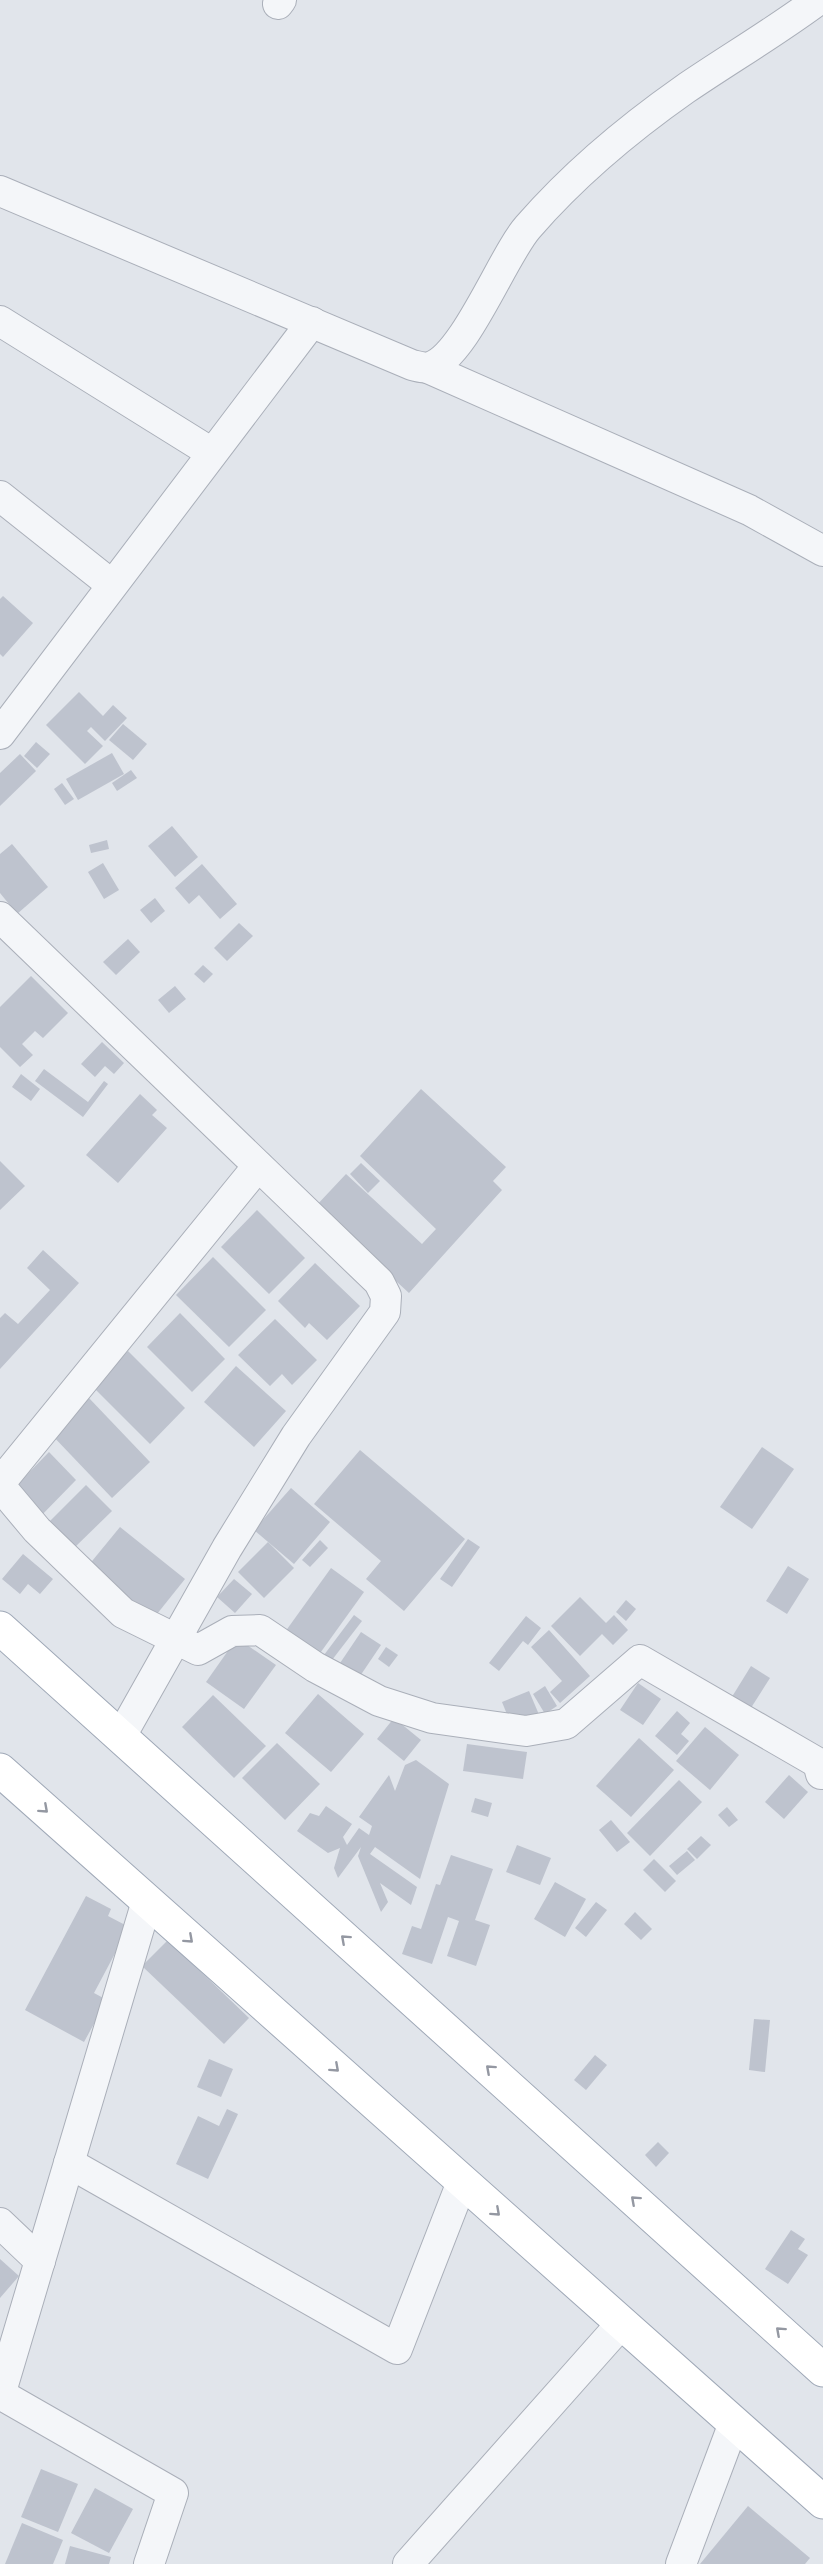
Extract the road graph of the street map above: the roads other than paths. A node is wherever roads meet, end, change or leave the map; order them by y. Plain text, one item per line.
1 (818, 0) edge
2 (3, 197) edge
3 (0, 321) edge
4 (312, 322) junction
5 (428, 368) junction
6 (212, 453) junction
7 (0, 496) edge
8 (823, 551) edge
9 (112, 585) junction
10 (0, 734) edge
11 (0, 917) edge
12 (258, 1166) junction
13 (0, 1485) edge
14 (0, 1628) edge
15 (176, 1638) junction
16 (121, 1736) junction
17 (0, 1770) edge
18 (822, 1772) edge
19 (147, 1901) junction
20 (69, 2163) junction
21 (462, 2182) junction
22 (0, 2223) edge
23 (40, 2261) junction
24 (622, 2323) junction
25 (823, 2370) edge
26 (0, 2394) edge
27 (734, 2423) junction
28 (823, 2502) edge
29 (149, 2564) edge
30 (408, 2564) edge
31 (681, 2564) edge

1 - 5 street
2 - 4 street
3 - 6 street
4 - 5 street
4 - 6 street
5 - 8 street
6 - 9 street
7 - 9 street
9 - 10 street
11 - 12 street
12 - 13 street
12 - 15 street
13 - 15 street
14 - 16 main road
15 - 16 street
15 - 18 street
25 -> 16 main road
17 -> 19 main road
19 - 20 street
19 -> 21 main road
20 - 21 street
20 - 23 street
21 -> 24 main road
22 - 23 street
23 - 26 street
24 - 27 main road
24 - 30 street
26 - 29 street
27 - 28 main road
27 - 31 street

